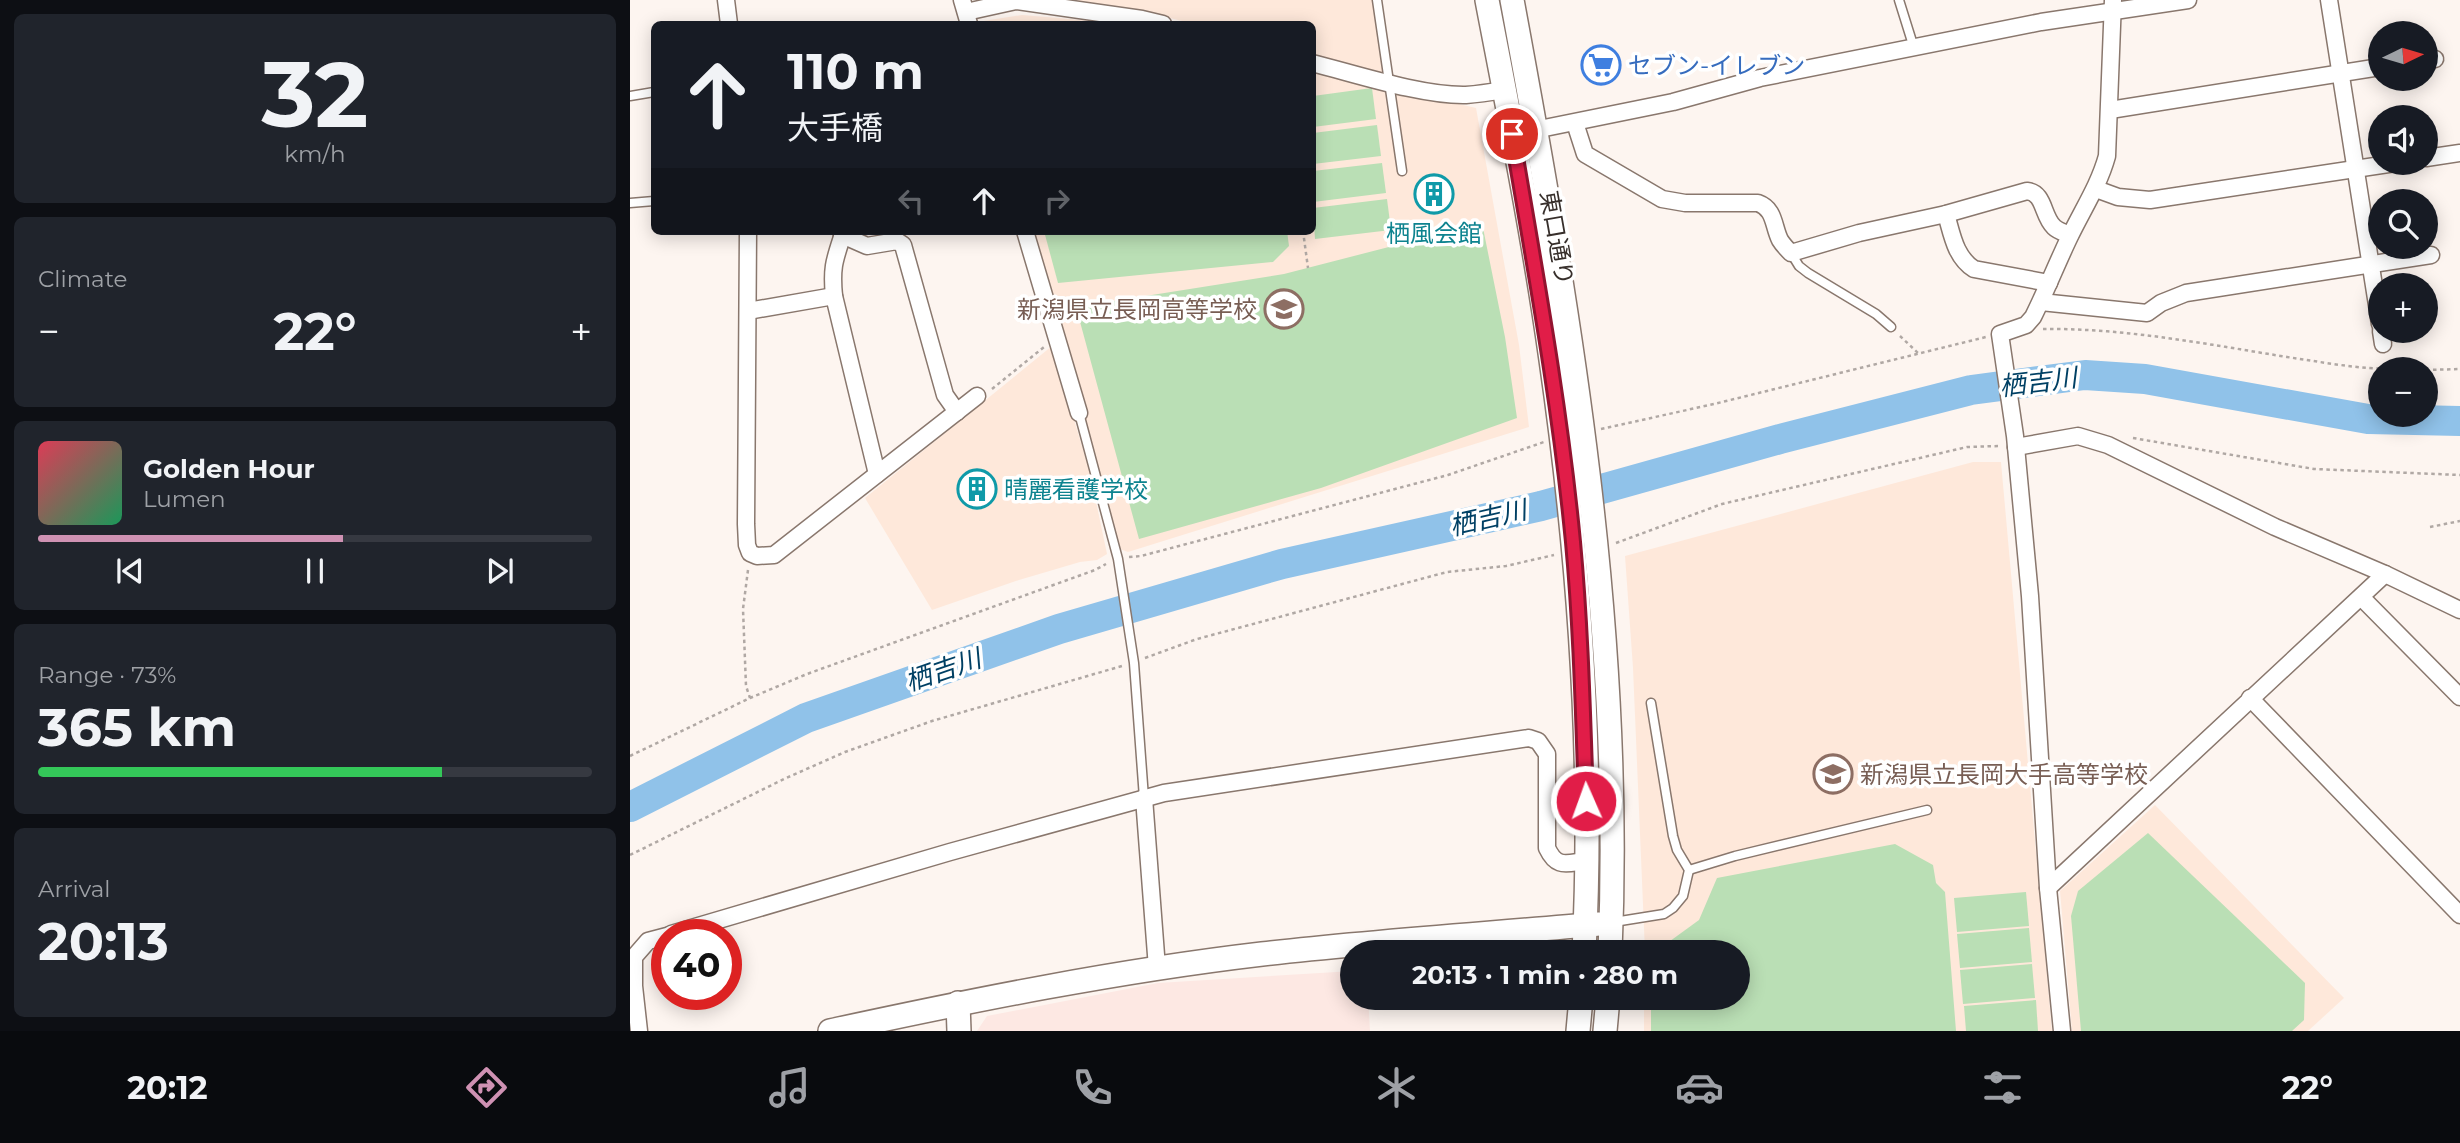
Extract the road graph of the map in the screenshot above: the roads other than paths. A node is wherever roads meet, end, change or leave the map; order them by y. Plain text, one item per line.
1 (726, 0) edge
2 (1377, 0) edge
3 (1487, 0) edge
4 (1512, 0) edge
5 (1899, 0) edge
6 (2188, 0) edge
7 (2329, 0) edge
8 (1016, 1) edge
9 (2113, 5) edge
10 (966, 12) edge
11 (729, 21) edge
12 (1150, 21) edge
13 (1914, 48) junction
14 (1316, 64) edge
15 (2368, 69) edge
16 (2340, 73) junction
17 (1387, 82) junction
18 (1504, 90) junction
19 (651, 92) edge
20 (630, 96) edge
21 (2110, 110) junction
22 (1575, 123) junction
23 (1536, 130) junction
24 (1512, 134) junction
25 (2460, 153) edge
26 (2438, 156) edge
27 (2368, 167) edge
28 (2356, 169) junction
29 (1402, 171) dead end
30 (2096, 190) junction
31 (651, 201) edge
32 (630, 203) edge
33 (1946, 214) junction
34 (748, 235) edge
35 (842, 235) edge
36 (847, 235) edge
37 (1026, 235) edge
38 (2070, 235) junction
39 (1791, 253) junction
40 (2407, 259) edge
41 (2371, 265) junction
42 (2372, 273) edge
43 (2049, 283) junction
44 (834, 296) junction
45 (2041, 302) junction
46 (748, 311) junction
47 (1891, 327) road end
48 (976, 396) road end
49 (957, 412) junction
50 (1079, 413) joint
51 (2011, 443) junction
52 (877, 474) junction
53 (2385, 574) junction
54 (2361, 597) junction
55 (2460, 610) edge
56 (2460, 697) edge
57 (2250, 698) junction
58 (1651, 703) dead end
59 (1144, 798) junction
60 (1927, 810) dead end
61 (1586, 861) junction
62 (1689, 870) junction
63 (2048, 888) junction
64 (2460, 915) edge
65 (723, 919) edge
66 (1611, 922) junction
67 (1585, 925) junction
68 (651, 940) edge
69 (1584, 940) edge
70 (1610, 940) edge
71 (1157, 968) junction
72 (958, 1003) junction
73 (1580, 1010) edge
74 (1607, 1010) edge
75 (639, 1031) edge
76 (830, 1031) edge
77 (959, 1031) edge
78 (1578, 1031) edge
79 (1605, 1031) edge
80 (2062, 1031) edge

1 - 11 street
2 - 17 lane
3 - 18 street, 東口通り
4 - 23 street, 東口通り
5 - 13 lane
6 - 9 street
7 - 16 street
8 - 10 street
8 - 12 street
9 - 13 street
9 - 21 street
13 - 22 street
14 - 17 street
15 - 16 street
16 - 21 street
16 - 28 street
17 - 18 street
17 - 29 lane
18 - 24 street, 東口通り
19 - 20 lane
21 - 30 street
22 - 23 street
22 - 39 street
23 - 24 street
23 - 66 street, 東口通り
24 - 61 street, 東口通り
25 - 26 street
27 - 28 street
28 - 30 street
28 - 41 street
30 - 38 street
31 - 32 lane
33 - 38 street
33 - 39 street
33 - 43 street
34 - 46 street
35 - 44 street
36 - 49 street
37 - 50 street
38 - 43 street
39 - 47 lane
40 - 41 street
41 - 42 street
41 - 45 street
43 - 45 street
44 - 46 street
44 - 52 street
45 - 51 street
46 - 52 street
48 - 49 street
49 - 52 street
50 - 59 lane
51 - 53 street
51 - 63 street
53 - 54 street
53 - 55 street
54 - 56 street
54 - 57 street
57 - 63 street
57 - 64 street
58 - 62 lane
59 - 61 street
59 - 65 street
59 - 71 street
60 - 62 lane
61 - 67 street
62 - 66 lane
63 - 80 street
66 - 67 street
66 - 70 street
67 - 69 street
67 - 71 street
68 - 75 street
71 - 72 street
72 - 76 street
72 - 77 street
73 - 78 street
74 - 79 street

